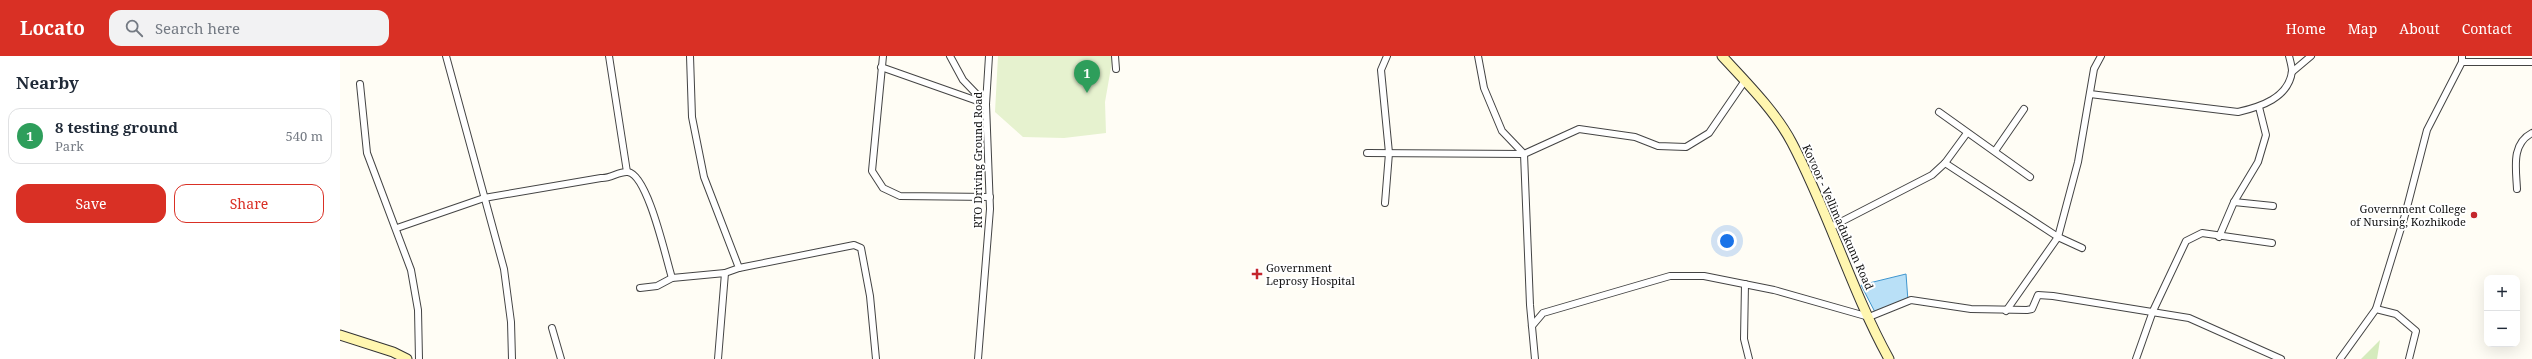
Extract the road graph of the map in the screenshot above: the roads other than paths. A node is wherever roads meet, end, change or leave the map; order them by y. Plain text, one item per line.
1 (446, 56) edge
2 (608, 56) edge
3 (690, 56) edge
4 (883, 56) edge
5 (950, 56) edge
6 (989, 56) edge
7 (1115, 56) edge
8 (1387, 56) edge
9 (1478, 56) edge
10 (1722, 56) edge
11 (2101, 56) edge
12 (2289, 56) edge
13 (2311, 56) edge
14 (2462, 59) edge
15 (2532, 62) edge
16 (881, 67) junction
17 (1116, 69) dead end
18 (2292, 72) junction
19 (1744, 82) junction
20 (360, 84) dead end
21 (2090, 94) junction
22 (986, 104) junction
23 (2259, 108) junction
24 (2024, 109) dead end
25 (1938, 112) dead end
26 (2532, 132) edge
27 (1966, 133) junction
28 (1995, 151) junction
29 (1367, 153) dead end
30 (1389, 153) junction
31 (1524, 154) junction
32 (1945, 163) junction
33 (627, 172) junction
34 (2030, 177) dead end
35 (2517, 189) dead end
36 (990, 197) junction
37 (484, 198) junction
38 (2234, 202) junction
39 (1385, 203) dead end
40 (2273, 206) dead end
41 (1831, 227) junction
42 (397, 228) junction
43 (2058, 237) junction
44 (2219, 237) junction
45 (2272, 243) dead end
46 (2082, 248) dead end
47 (739, 268) junction
48 (725, 273) junction
49 (672, 278) junction
50 (1744, 284) junction
51 (640, 288) dead end
52 (2376, 309) junction
53 (2006, 311) junction
54 (2154, 312) junction
55 (1869, 317) junction
56 (1532, 326) junction
57 (552, 328) dead end
58 (340, 335) edge
59 (407, 359) edge
60 (419, 359) edge
61 (512, 359) edge
62 (561, 359) edge
63 (718, 359) edge
64 (876, 359) edge
65 (978, 359) edge
66 (1535, 359) edge
67 (1749, 359) edge
68 (1889, 359) edge
69 (2136, 359) edge
70 (2281, 359) edge
71 (2340, 359) edge
72 (2409, 359) edge

1 - 37 street
2 - 33 street
3 - 47 street
4 - 16 street
5 - 22 street
6 - 22 street, RTO Driving Ground Road
7 - 17 street
8 - 30 street
9 - 31 street
10 - 19 street, Kovoor - Vellimadukunn Road
11 - 21 street
12 - 18 street
13 - 18 street
14 - 15 street
14 - 52 street
16 - 22 street
16 - 36 street
18 - 23 street
19 - 31 street
19 - 41 street, Kovoor - Vellimadukunn Road
20 - 42 street
21 - 23 street
21 - 43 street
22 - 36 street, RTO Driving Ground Road
23 - 38 street
24 - 28 street
25 - 27 street
26 - 35 street
27 - 28 street
27 - 32 street
28 - 34 street
29 - 30 street
30 - 31 street
30 - 39 street
31 - 56 street
32 - 41 street
32 - 43 street
33 - 37 street
33 - 49 street
36 - 65 street, RTO Driving Ground Road
37 - 42 street
37 - 61 street
38 - 40 street
38 - 44 street
41 - 55 street, Kovoor - Vellimadukunn Road
42 - 60 street
43 - 46 street
43 - 53 street
44 - 45 street
44 - 54 street
47 - 48 street
47 - 64 street
48 - 49 street
48 - 63 street
49 - 51 street
50 - 55 street
50 - 56 street
50 - 67 street
52 - 71 street
52 - 72 street
53 - 54 street
53 - 55 street
54 - 69 street
54 - 70 street
55 - 68 street, Kovoor - Vellimadukunn Road
56 - 66 street
57 - 62 street
58 - 59 street

